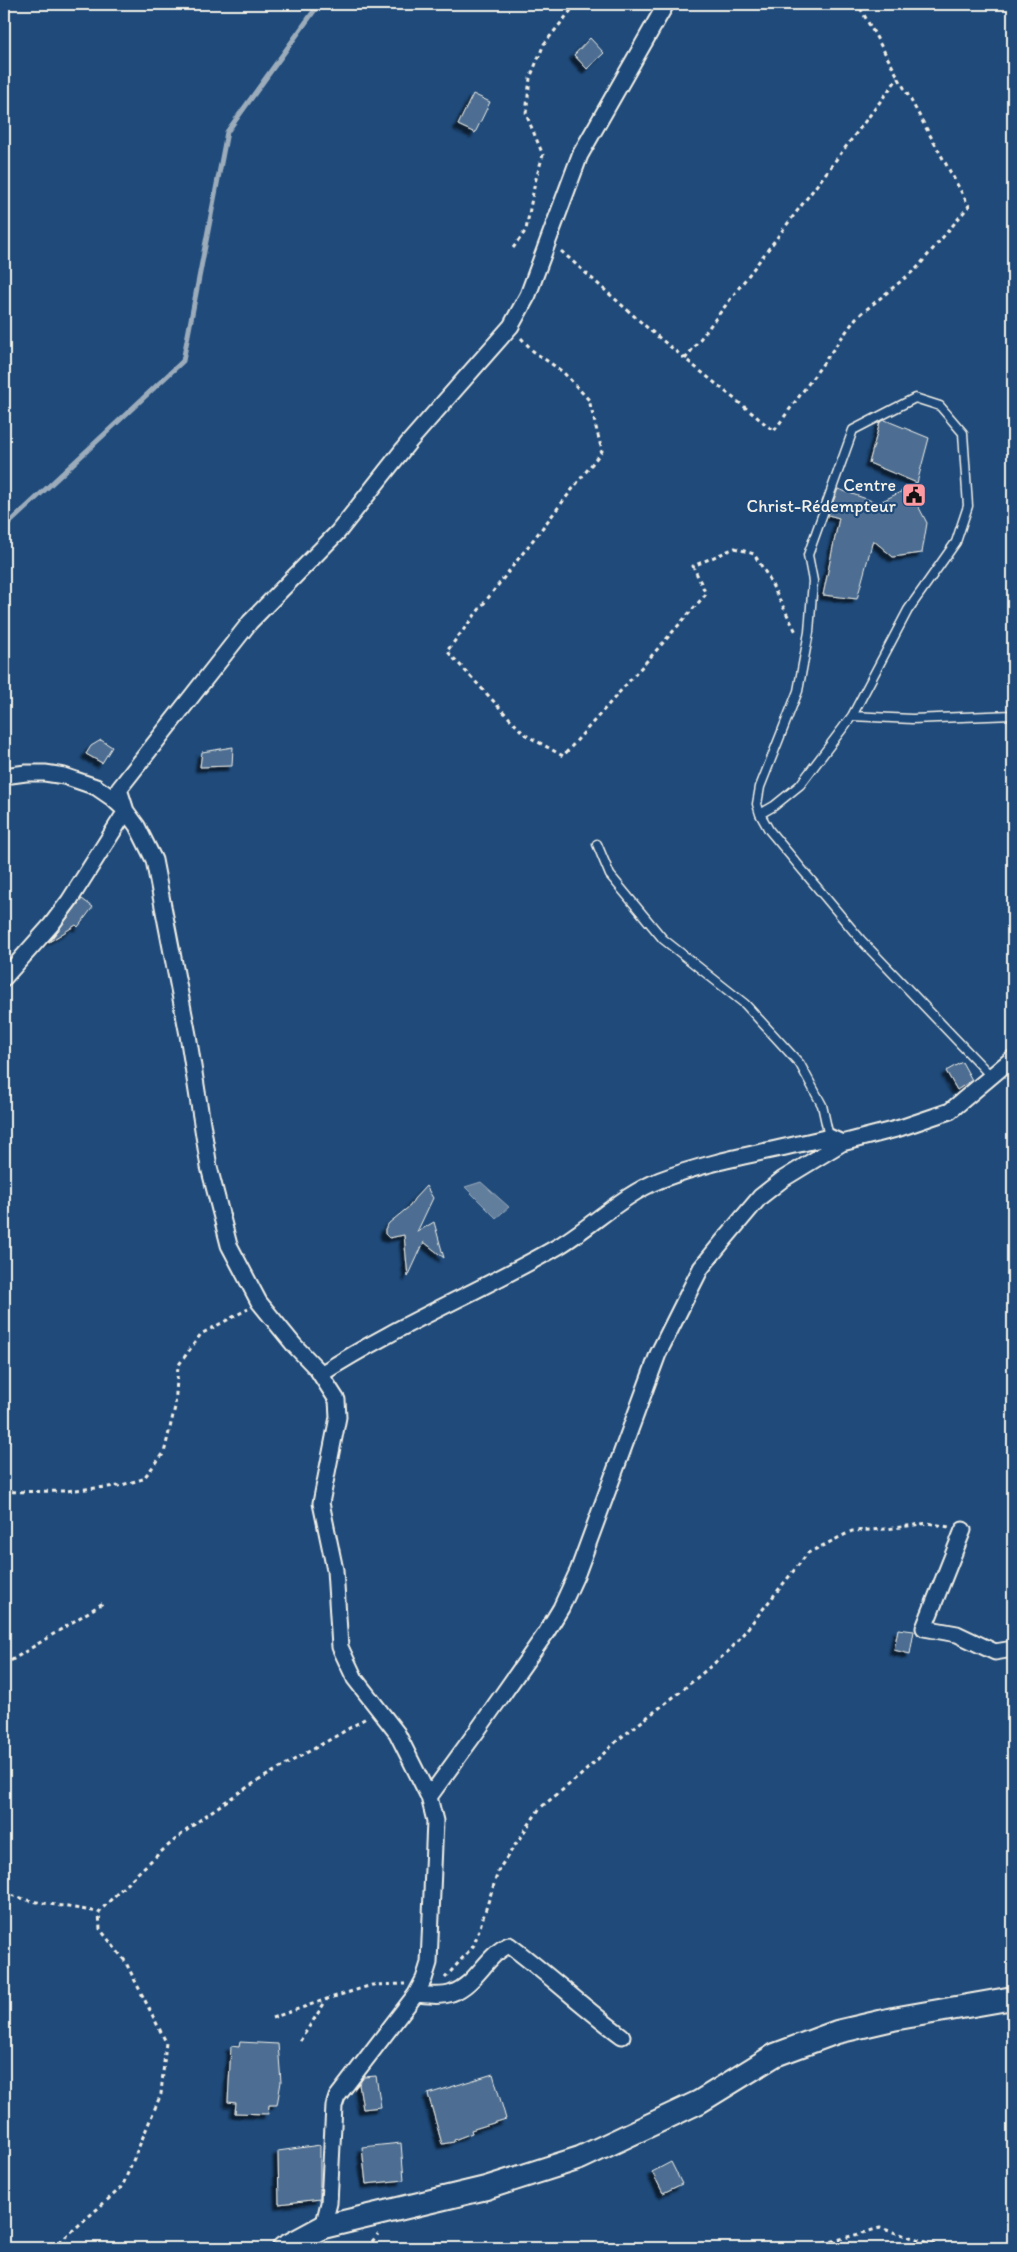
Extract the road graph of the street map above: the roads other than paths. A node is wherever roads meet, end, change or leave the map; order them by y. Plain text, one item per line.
1 (666, 4) edge
2 (1013, 715) edge
3 (852, 716) junction
4 (4, 776) edge
5 (126, 811) junction
6 (760, 814) junction
7 (597, 844) dead end
8 (4, 978) edge
9 (1013, 1058) edge
10 (991, 1076) junction
11 (835, 1140) junction
12 (321, 1374) junction
13 (963, 1530) road end
14 (1013, 1649) edge
15 (429, 1797) junction
16 (423, 1995) junction
17 (1013, 1998) edge
18 (622, 2036) dead end
19 (323, 2227) junction
20 (284, 2248) edge

1 - 5 street
2 - 3 lane
3 - 6 lane
3 - 6 lane
4 - 5 street
5 - 8 street
5 - 12 street
6 - 10 lane
7 - 11 lane
9 - 10 street
10 - 11 street
11 - 12 street
11 - 15 street
12 - 15 street
13 - 14 street
15 - 16 street
16 - 18 street
16 - 19 street
17 - 19 street
19 - 20 street

